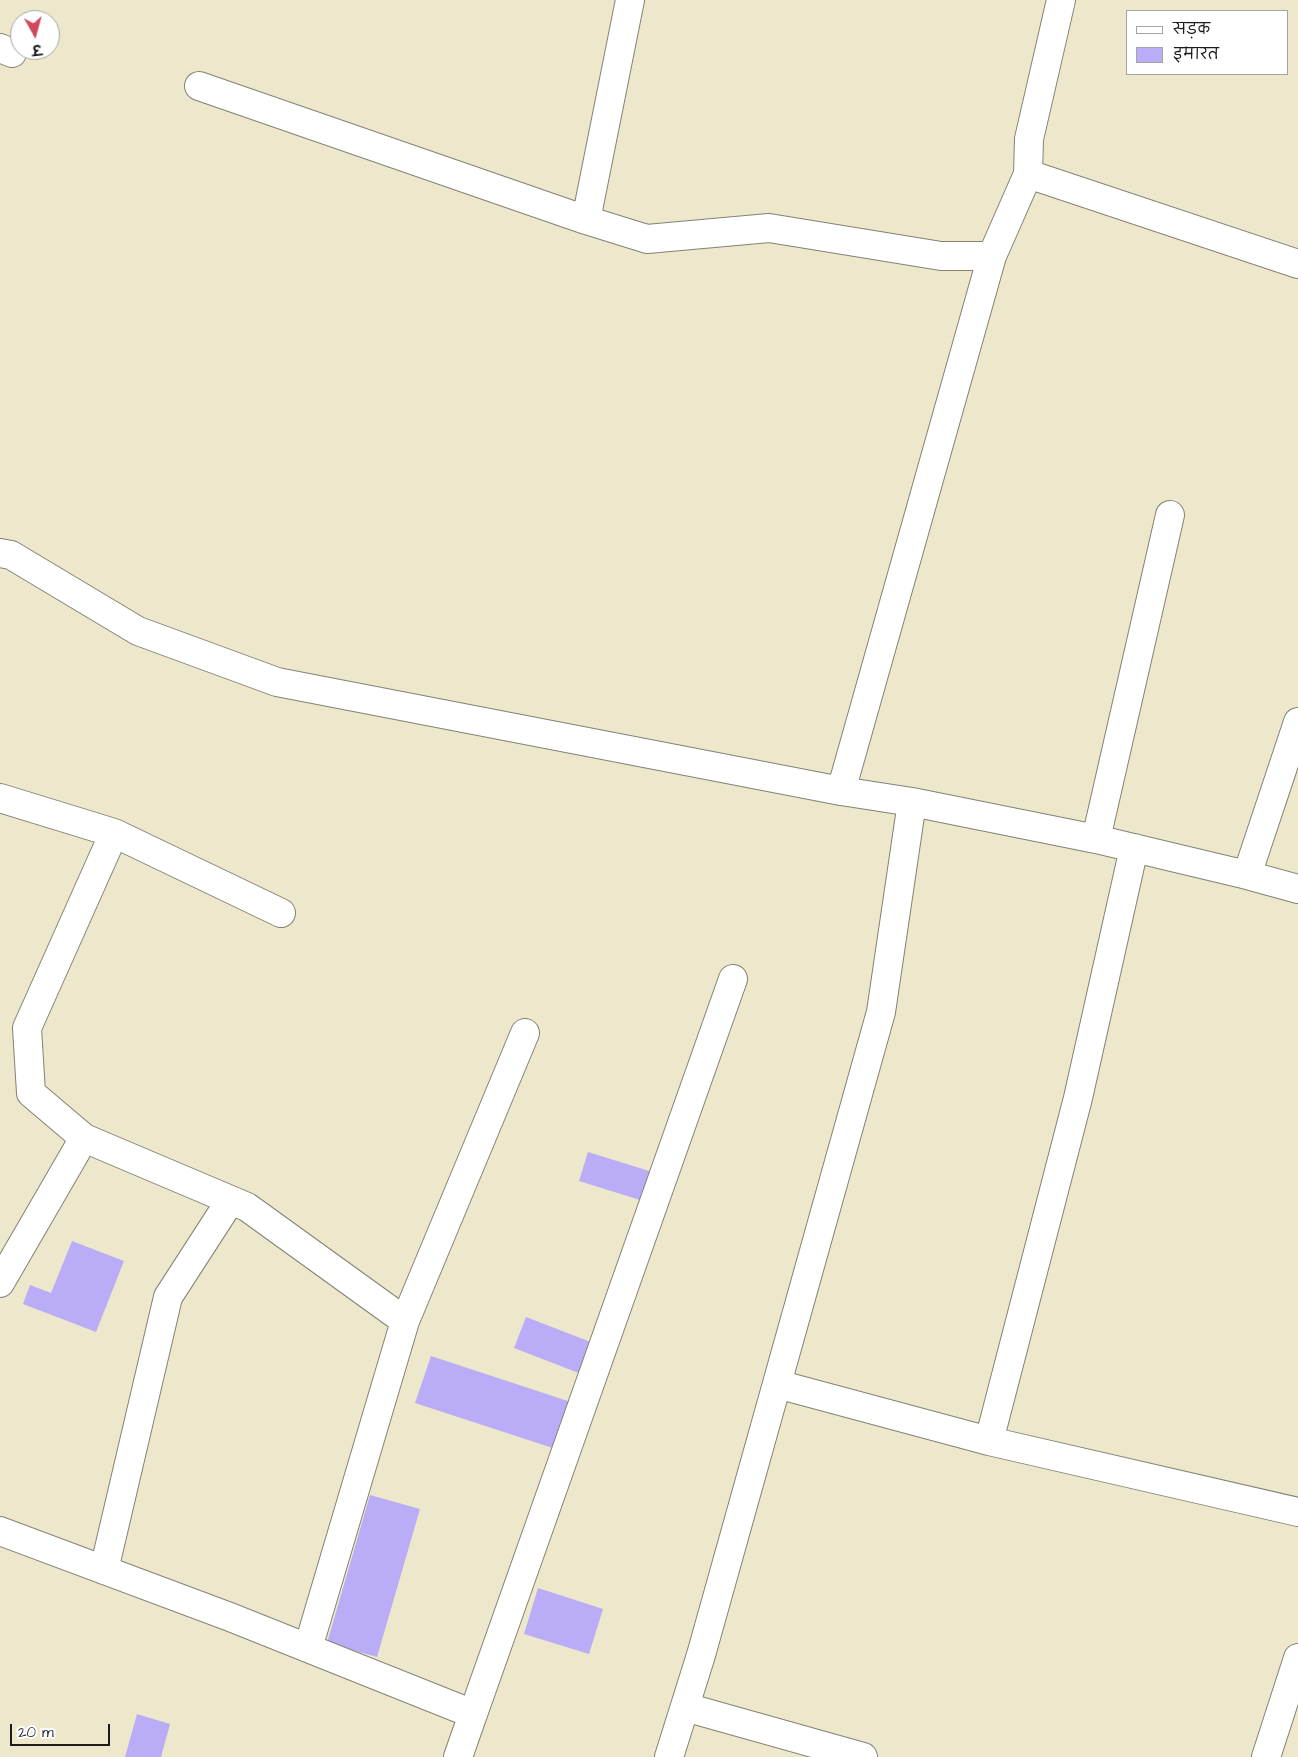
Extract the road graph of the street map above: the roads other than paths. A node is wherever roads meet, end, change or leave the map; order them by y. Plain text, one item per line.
1 (630, 0) edge
2 (1061, 0) edge
3 (199, 86) dead end
4 (1028, 174) junction
5 (586, 220) junction
6 (992, 256) junction
7 (1298, 264) edge
8 (1170, 515) dead end
9 (0, 554) edge
10 (1298, 722) edge
11 (841, 791) junction
12 (0, 798) edge
13 (912, 802) junction
14 (114, 833) junction
15 (1096, 839) junction
16 (1134, 848) junction
17 (1247, 875) junction
18 (1298, 889) edge
19 (281, 913) dead end
20 (733, 979) dead end
21 (525, 1032) dead end
22 (84, 1138) junction
23 (230, 1200) junction
24 (0, 1284) edge
25 (405, 1321) junction
26 (777, 1384) junction
27 (990, 1441) junction
28 (1298, 1512) edge
29 (0, 1531) edge
30 (104, 1570) junction
31 (308, 1648) junction
32 (1297, 1663) edge
33 (685, 1707) junction
34 (473, 1714) junction
35 (458, 1757) edge
36 (669, 1757) edge
37 (863, 1757) edge
38 (1266, 1757) edge

1 - 5 street
2 - 4 street
3 - 5 street
4 - 6 street
4 - 7 street
5 - 6 street
6 - 11 street
8 - 15 street
9 - 11 street
10 - 17 street
11 - 13 street
12 - 14 street
13 - 15 street
13 - 26 street
14 - 19 street
14 - 22 street
15 - 16 street
16 - 17 street
16 - 27 street
17 - 18 street
20 - 34 street
21 - 25 street
22 - 23 street
22 - 24 street
23 - 25 street
23 - 30 street
25 - 31 street
26 - 27 street
26 - 33 street
27 - 28 street
29 - 30 street
30 - 31 street
31 - 34 street
32 - 38 street
33 - 36 street
33 - 37 street
34 - 35 street

